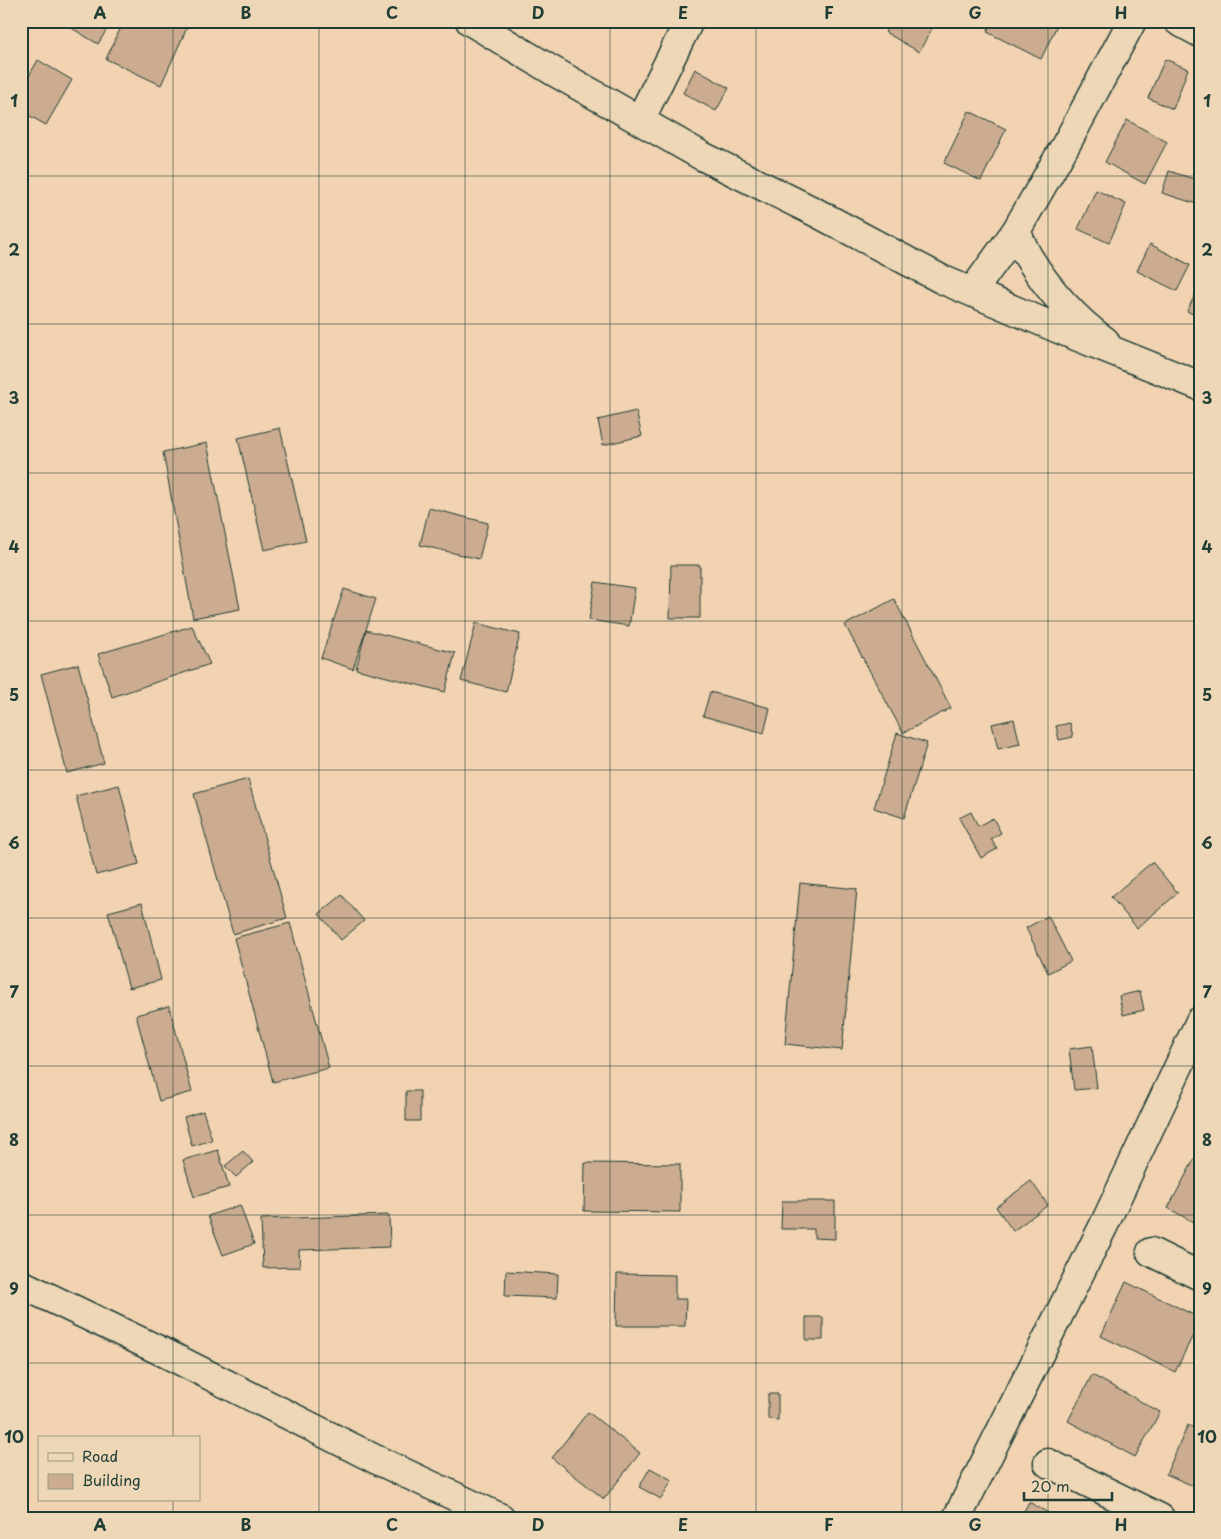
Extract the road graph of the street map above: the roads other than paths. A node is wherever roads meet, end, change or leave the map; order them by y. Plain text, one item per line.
1 (470, 21) edge
2 (690, 21) edge
3 (1132, 21) edge
4 (1178, 21) edge
5 (1200, 33) edge
6 (640, 120) junction
7 (1016, 230) junction
8 (972, 292) junction
9 (1132, 359) junction
10 (1200, 386) edge
11 (1200, 1021) edge
12 (1151, 1252) dead end
13 (1200, 1276) edge
14 (21, 1284) edge
15 (1048, 1463) dead end
16 (501, 1518) edge
17 (957, 1518) edge
18 (1160, 1518) edge

1 - 6 street
2 - 6 street
3 - 7 street
4 - 5 street
6 - 8 street
7 - 8 street
7 - 9 street
8 - 9 street
9 - 10 street
11 - 17 street
12 - 13 street
14 - 16 street
15 - 18 street

